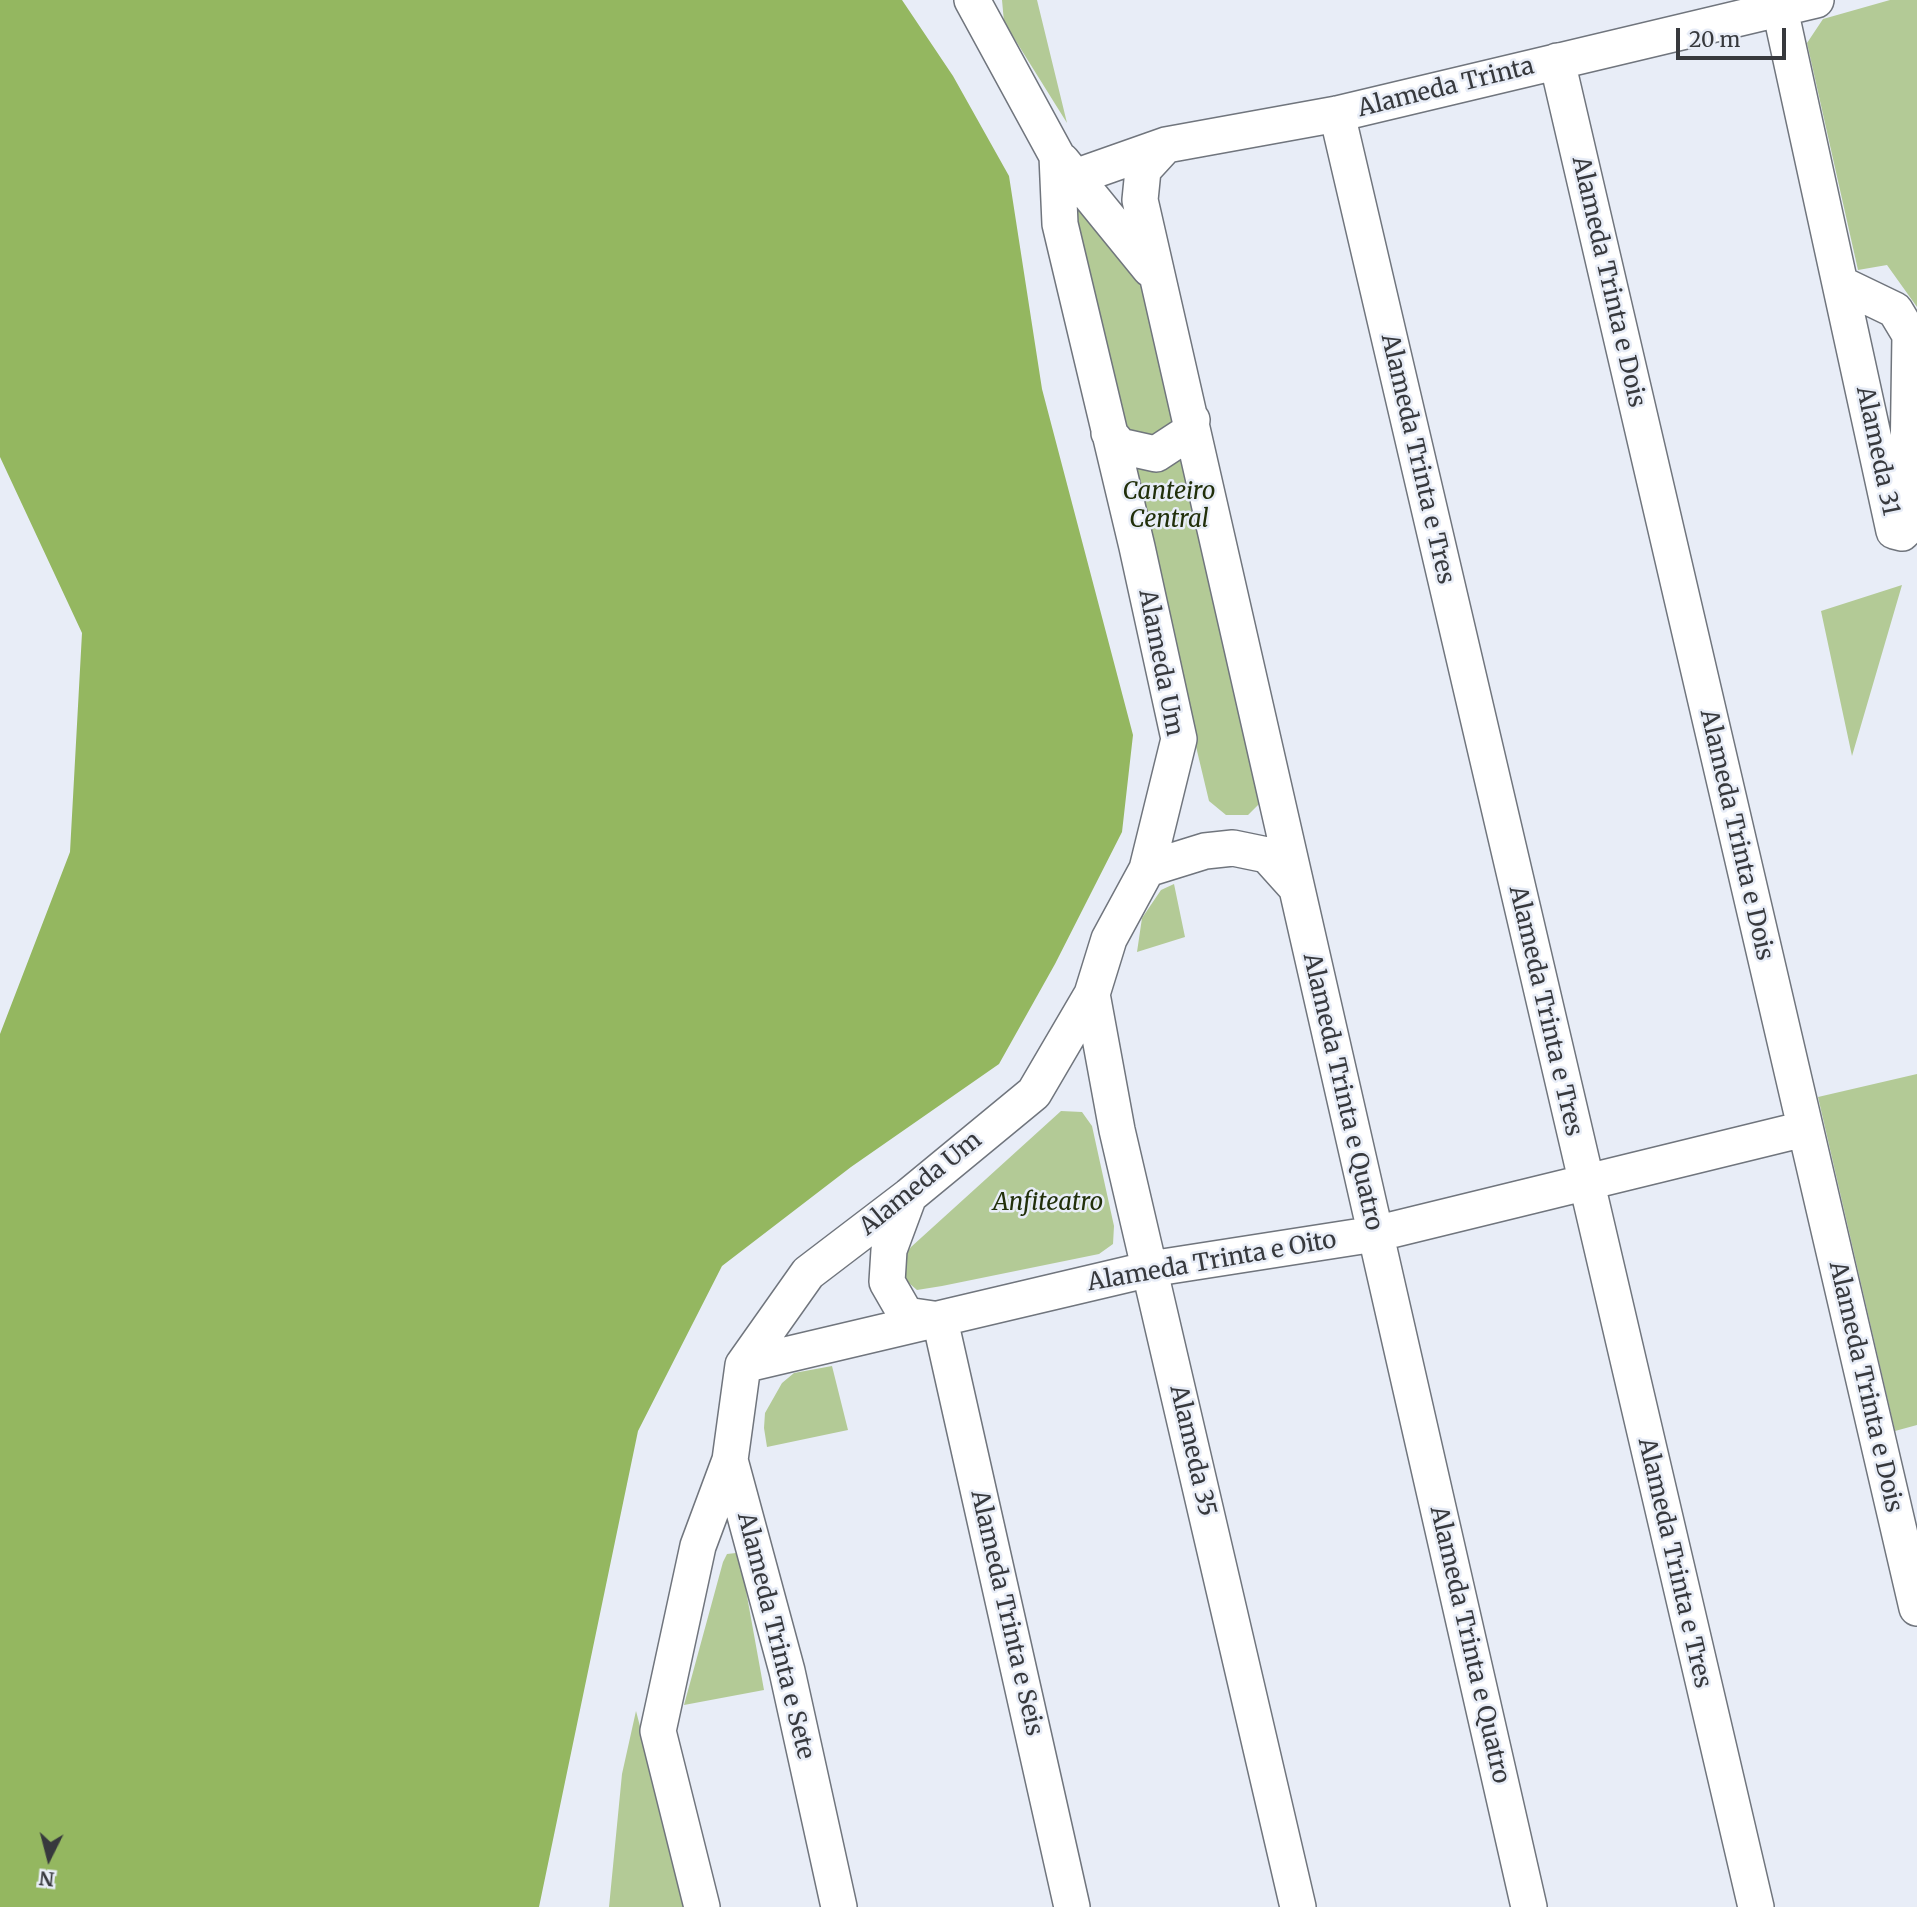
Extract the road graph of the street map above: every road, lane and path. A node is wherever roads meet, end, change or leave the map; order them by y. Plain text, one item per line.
1 (972, 0) edge
2 (1815, 0) edge
3 (1780, 9) junction
4 (1557, 61) junction
5 (1337, 114) junction
6 (1166, 145) junction
7 (1067, 166) junction
8 (1156, 277) junction
9 (1841, 284) junction
10 (1192, 420) junction
11 (1109, 433) junction
12 (1147, 869) junction
13 (1294, 885) junction
14 (1092, 994) junction
15 (1804, 1129) junction
16 (1584, 1182) junction
17 (909, 1196) junction
18 (1375, 1234) junction
19 (1150, 1269) junction
20 (940, 1320) junction
21 (743, 1365) junction
22 (730, 1460) junction
23 (1917, 1608) edge
24 (702, 1907) edge
25 (839, 1907) edge
26 (1072, 1907) edge
27 (1298, 1907) edge
28 (1529, 1907) edge
29 (1756, 1907) edge

1 - 7 street, Alameda Um
2 - 3 street, Alameda Trinta
3 - 4 street, Alameda Trinta
3 - 9 street
4 - 5 street, Alameda Trinta
4 - 15 street, Alameda Trinta e Dois
5 - 6 street, Alameda Trinta
5 - 16 street, Alameda Trinta e Tres
6 - 7 street, Alameda Trinta
6 - 8 street, Alameda Trinta e Quatro
7 - 8 street, Alameda Trinta e Quatro
7 - 11 street, Alameda Um
8 - 10 street, Alameda Trinta e Quatro
9 - 9 street, Alameda 31
10 - 11 street
10 - 13 street, Alameda Trinta e Quatro
11 - 12 street, Alameda Um
12 - 13 street
12 - 14 street, Alameda Um
13 - 18 street, Alameda Trinta e Quatro
14 - 17 street, Alameda Um
14 - 19 street, Alameda 35
15 - 16 street, Alameda Trinta e Oito
15 - 23 street, Alameda Trinta e Dois
16 - 18 street, Alameda Trinta e Oito
16 - 29 street, Alameda Trinta e Tres
17 - 20 street
17 - 21 street, Alameda Um
18 - 19 street, Alameda Trinta e Oito
18 - 28 street, Alameda Trinta e Quatro
19 - 20 street, Alameda Trinta e Oito
19 - 27 street, Alameda 35
20 - 21 street, Alameda Trinta e Oito
20 - 26 street, Alameda Trinta e Seis
21 - 22 street, Alameda Trinta e Sete
22 - 24 street
22 - 25 street, Alameda Trinta e Sete

